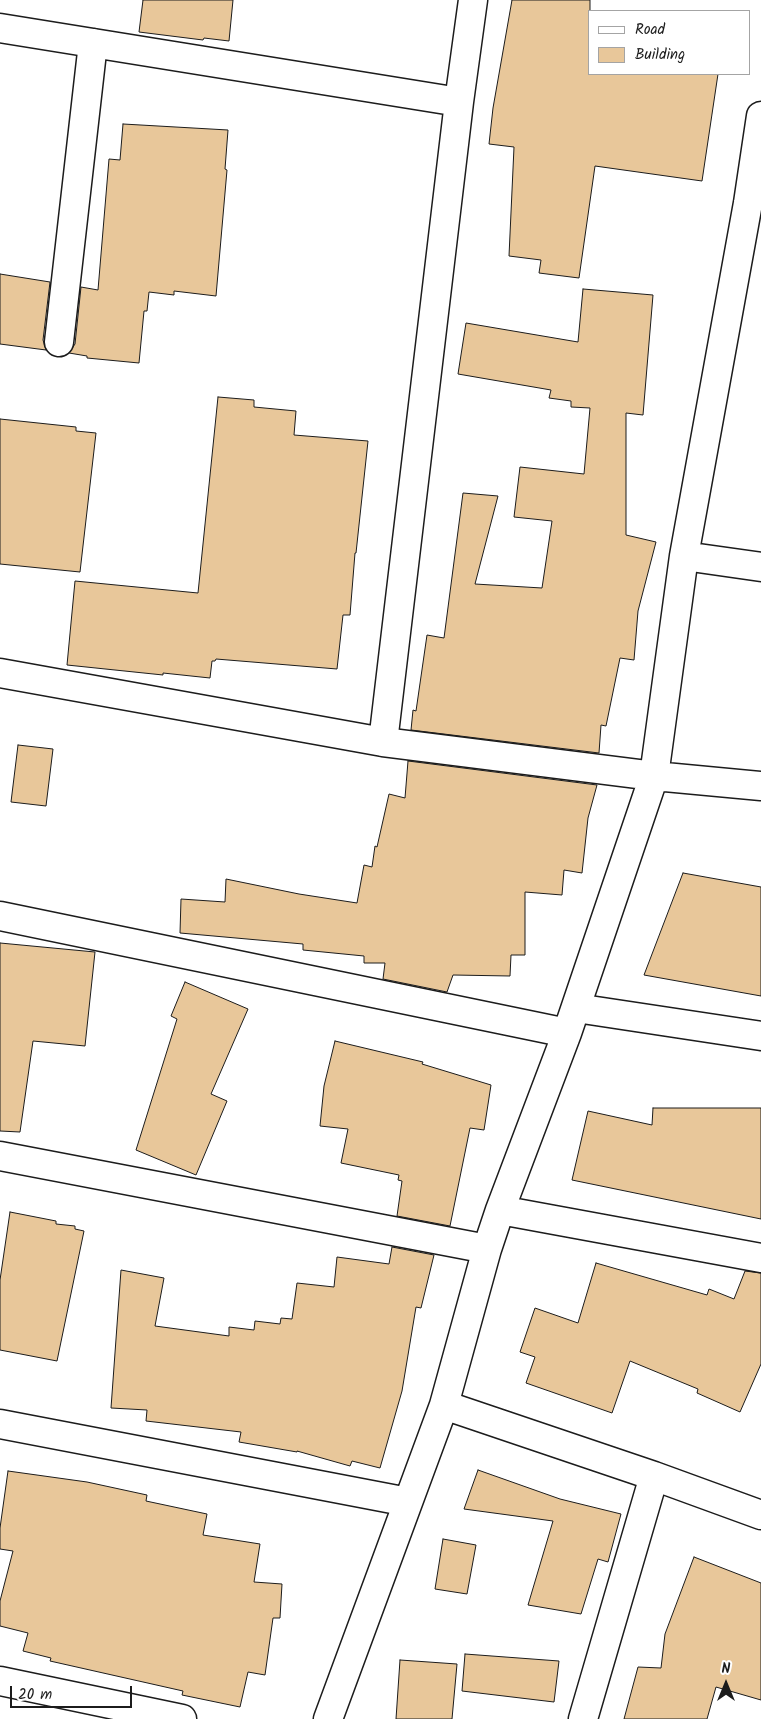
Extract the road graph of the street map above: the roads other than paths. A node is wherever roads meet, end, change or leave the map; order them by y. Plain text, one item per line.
1 (473, 0) edge
2 (0, 28) edge
3 (93, 43) junction
4 (459, 102) junction
5 (761, 116) edge
6 (754, 204) edge
7 (60, 342) dead end
8 (684, 556) junction
9 (761, 567) edge
10 (0, 673) edge
11 (383, 742) junction
12 (654, 776) junction
13 (761, 786) edge
14 (0, 916) edge
15 (572, 1020) junction
16 (761, 1036) edge
17 (0, 1156) edge
18 (500, 1210) junction
19 (487, 1249) junction
20 (761, 1258) edge
21 (444, 1405) junction
22 (0, 1424) edge
23 (654, 1476) junction
24 (408, 1502) junction
25 (761, 1515) edge
26 (0, 1681) edge
27 (182, 1719) edge
28 (328, 1719) edge
29 (583, 1719) edge

1 - 4 street
2 - 3 street
3 - 4 street
3 - 7 street
4 - 11 street
5 - 6 street
6 - 8 street
8 - 9 street
8 - 12 street
10 - 11 street
11 - 12 street
12 - 13 street
12 - 15 street
14 - 15 street
15 - 16 street
15 - 18 street
17 - 19 street
18 - 19 street
18 - 20 street
19 - 21 street
21 - 23 street
21 - 24 street
22 - 24 street
23 - 25 street
23 - 29 street
24 - 28 street
26 - 27 street

